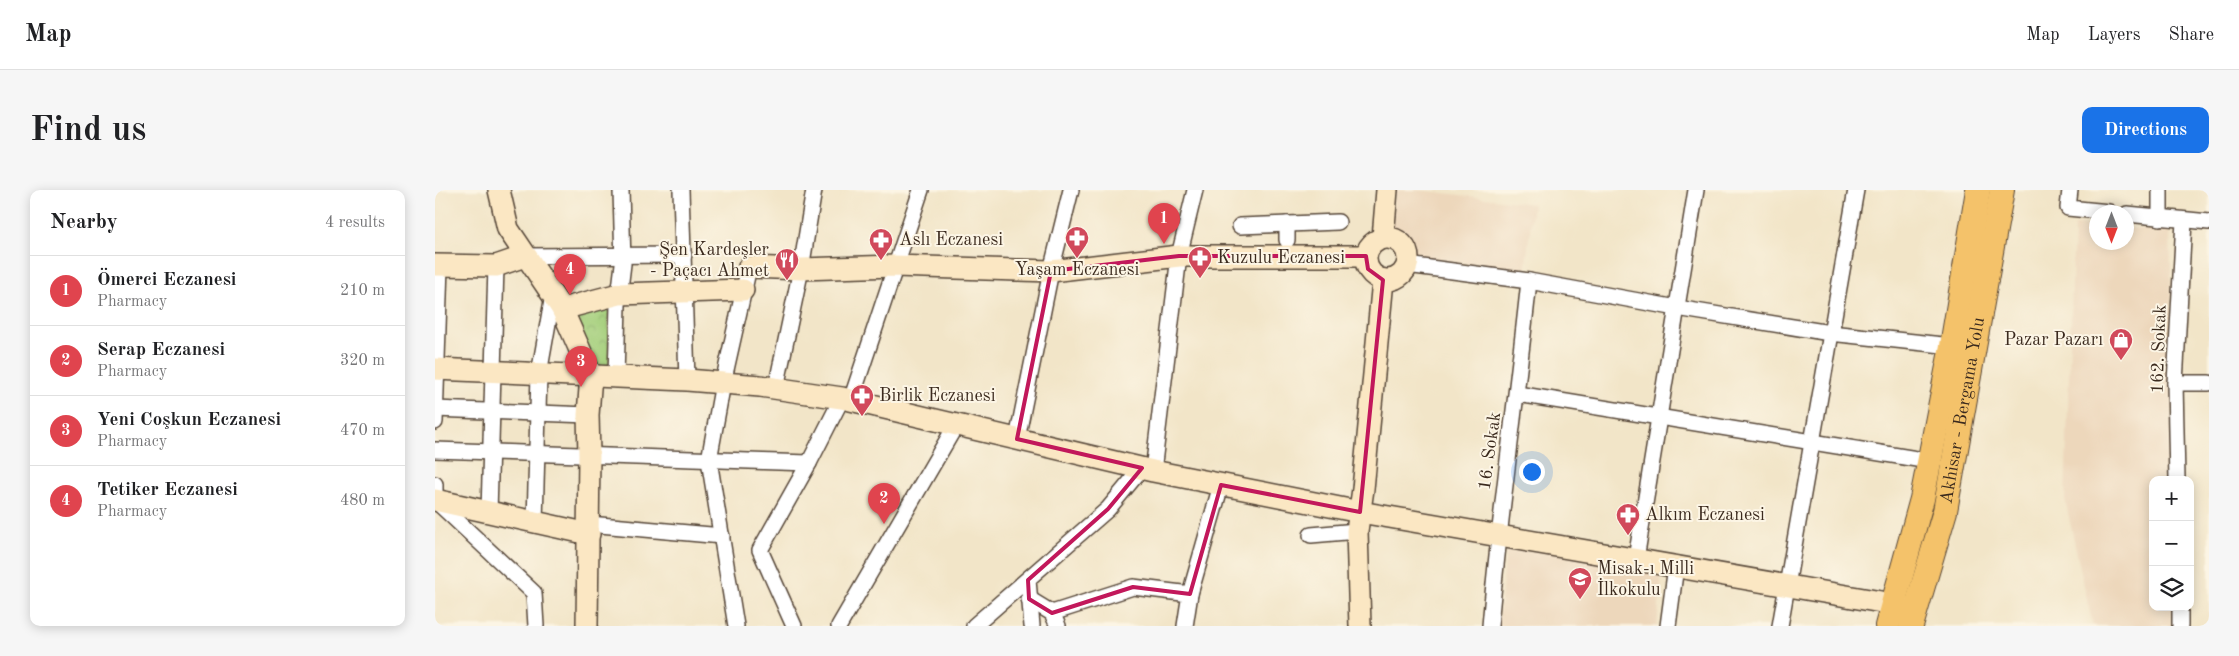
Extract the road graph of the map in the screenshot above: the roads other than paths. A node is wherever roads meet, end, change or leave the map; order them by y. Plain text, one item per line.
1 (499, 190) edge
2 (621, 190) edge
3 (681, 190) edge
4 (814, 190) edge
5 (921, 190) edge
6 (1071, 190) edge
7 (1195, 190) edge
8 (1387, 190) edge
9 (1696, 190) edge
10 (1856, 190) edge
11 (1978, 190) edge
12 (2002, 190) edge
13 (2069, 190) edge
14 (2160, 190) edge
15 (2089, 210) edge
16 (2134, 215) edge
17 (2160, 218) junction
18 (2184, 221) junction
19 (1338, 222) dead end
20 (2209, 222) edge
21 (1287, 224) junction
22 (1240, 226) dead end
23 (1383, 238) junction
24 (1287, 240) dead end
25 (684, 255) junction
26 (525, 256) junction
27 (1179, 256) junction
28 (1366, 256) junction
29 (623, 257) junction
30 (437, 265) edge
31 (1407, 265) junction
32 (496, 266) junction
33 (895, 266) junction
34 (749, 267) joint
35 (801, 269) junction
36 (1051, 271) junction
37 (1383, 280) junction
38 (1529, 281) junction
39 (743, 290) junction
40 (685, 291) junction
41 (619, 294) junction
42 (557, 302) junction
43 (1677, 308) junction
44 (1830, 333) junction
45 (1952, 346) junction
46 (436, 369) edge
47 (494, 372) junction
48 (539, 374) junction
49 (591, 375) junction
50 (616, 377) junction
51 (687, 380) junction
52 (2175, 382) junction
53 (723, 383) junction
54 (2209, 384) edge
55 (776, 388) junction
56 (1517, 394) junction
57 (847, 399) junction
58 (435, 409) edge
59 (492, 410) junction
60 (538, 412) junction
61 (588, 415) junction
62 (1659, 417) junction
63 (435, 422) edge
64 (956, 425) junction
65 (1017, 439) junction
66 (1811, 442) junction
67 (435, 450) edge
68 (489, 453) junction
69 (536, 453) junction
70 (589, 455) junction
71 (709, 460) junction
72 (1929, 461) junction
73 (809, 463) junction
74 (1148, 470) junction
75 (2177, 476) edge
76 (435, 484) edge
77 (1221, 485) junction
78 (435, 501) edge
79 (489, 512) junction
80 (535, 522) junction
81 (1358, 522) junction
82 (589, 529) junction
83 (1311, 535) dead end
84 (1498, 535) junction
85 (722, 536) junction
86 (1636, 559) junction
87 (1675, 566) junction
88 (1028, 580) junction
89 (1787, 585) junction
90 (1190, 594) junction
91 (1029, 599) junction
92 (1893, 604) junction
93 (2180, 611) edge
94 (1913, 618) edge
95 (1055, 620) edge
96 (536, 626) edge
97 (587, 626) edge
98 (736, 626) edge
99 (794, 626) edge
100 (839, 626) edge
101 (974, 626) edge
102 (1032, 626) edge
103 (1185, 626) edge
104 (1360, 626) edge
105 (1490, 626) edge
106 (1668, 626) edge
107 (1780, 626) edge
108 (1887, 626) edge
109 (2180, 626) edge

1 - 26 street
2 - 29 street
3 - 25 street
4 - 35 street
5 - 33 street
6 - 36 street
7 - 27 street
8 - 23 street
9 - 43 street
10 - 44 street
11 - 45 main road, Akhisar - Bergama Yolu
12 - 94 main road, Akhisar - Bergama Yolu
13 - 15 street
14 - 17 street
16 - 17 street
17 - 18 street
18 - 20 street
18 - 52 street, 162. Sokak
19 - 21 street
21 - 22 street
21 - 24 street
23 - 28 street
23 - 31 street
25 - 29 street
25 - 40 street
26 - 29 street
26 - 32 street
26 - 42 street
27 - 28 street
27 - 36 street
27 - 74 street
28 - 37 street
29 - 41 street
30 - 32 street
30 - 46 street
31 - 37 street
31 - 38 street
32 - 47 street
33 - 35 street
33 - 36 street
33 - 57 street
34 - 35 street
34 - 39 street
35 - 55 street
36 - 65 street
37 - 81 street
38 - 43 street
38 - 56 street, 16. Sokak
39 - 40 street
39 - 53 street
40 - 41 street
40 - 51 street
41 - 42 street
41 - 50 street
42 - 48 street
42 - 49 street
43 - 44 street
43 - 62 street
44 - 45 street
44 - 66 street
45 - 72 main road, Akhisar - Bergama Yolu
46 - 47 street
46 - 58 street
47 - 48 street
47 - 59 street
48 - 49 street
48 - 60 street
49 - 50 street
49 - 61 street
50 - 51 street
51 - 53 street
52 - 54 street
52 - 75 street, 162. Sokak
53 - 55 street
53 - 71 street
55 - 57 street
56 - 62 street
56 - 84 street, 16. Sokak
57 - 64 street
57 - 73 street
58 - 59 street
58 - 63 street
59 - 60 street
59 - 68 street
60 - 61 street
60 - 69 street
61 - 70 street
62 - 66 street
62 - 86 street
64 - 65 street
64 - 100 street
65 - 74 street
66 - 72 street
66 - 89 street
67 - 68 street
68 - 69 street
68 - 79 street
69 - 70 street
69 - 80 street
70 - 71 street
70 - 82 street
71 - 73 street
71 - 85 street
72 - 92 main road, Akhisar - Bergama Yolu
73 - 99 street
74 - 77 street
74 - 88 street
76 - 78 street
77 - 81 street
77 - 90 street
78 - 79 street
78 - 96 street
79 - 80 street
80 - 82 street
81 - 83 street
81 - 84 street
81 - 104 street
82 - 85 street
82 - 97 street
84 - 86 street
84 - 105 street, 16. Sokak
85 - 98 street
86 - 87 street
87 - 89 street
87 - 106 street
88 - 91 street
88 - 101 street
89 - 92 street
89 - 107 street
90 - 95 street
90 - 103 street
91 - 95 street
91 - 102 street
92 - 94 street
92 - 108 main road, Akhisar - Bergama Yolu
93 - 109 street

